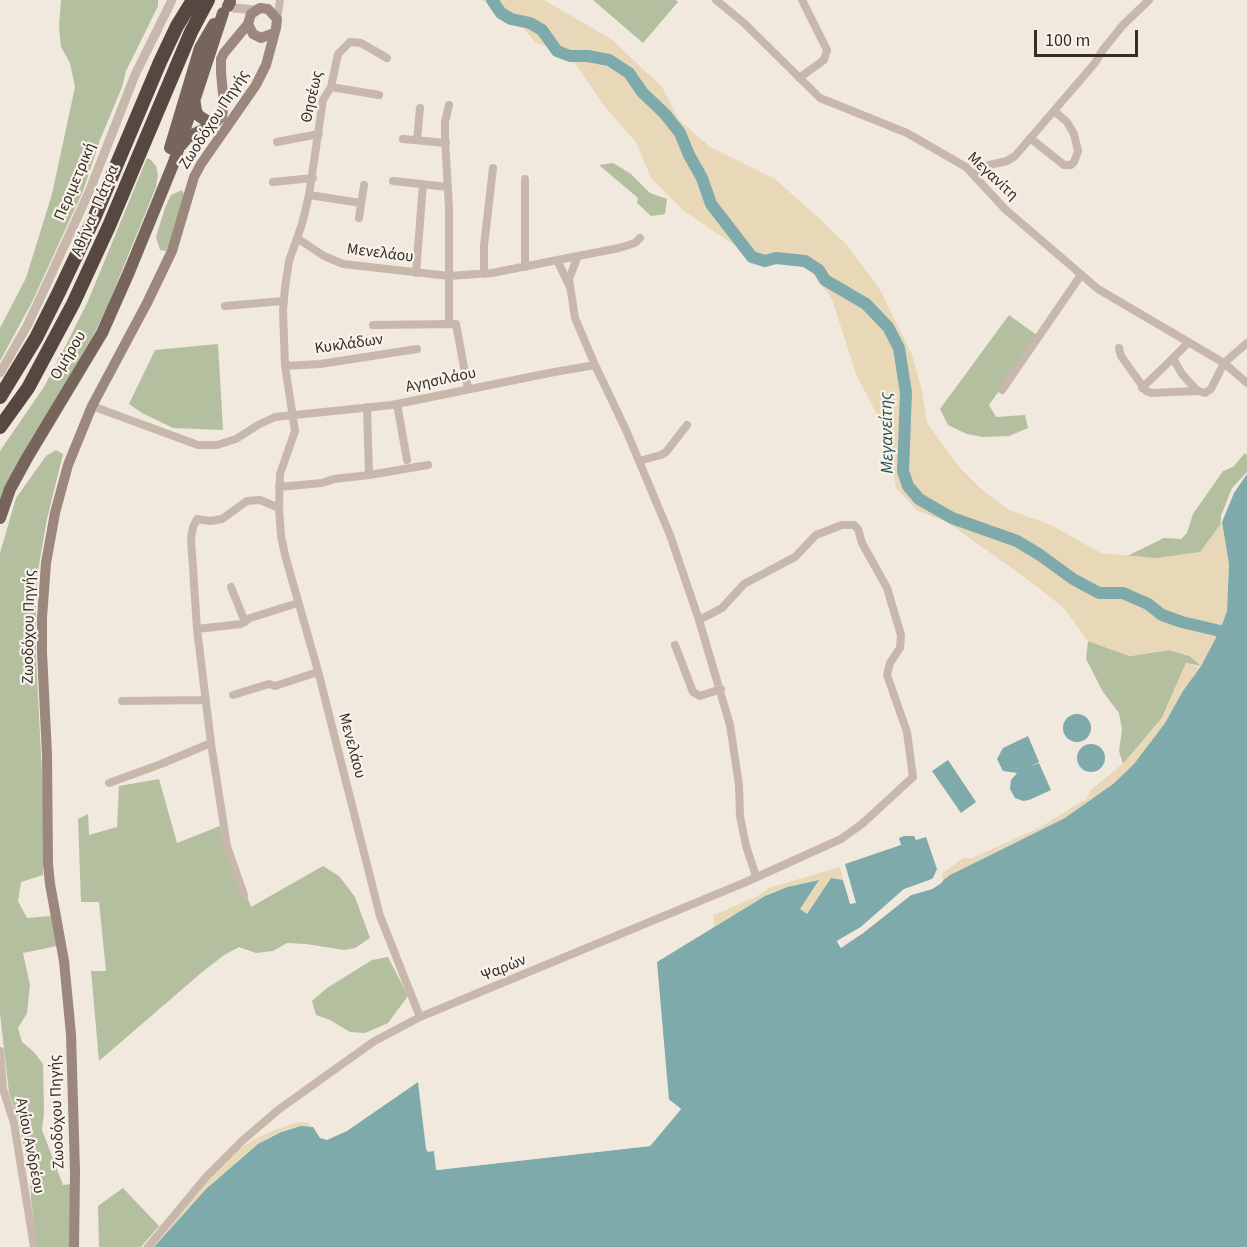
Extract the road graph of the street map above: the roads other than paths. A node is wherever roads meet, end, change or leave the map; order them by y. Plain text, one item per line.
1 (172, 0) edge
2 (193, 0) edge
3 (208, 0) edge
4 (272, 0) edge
5 (279, 0) edge
6 (716, 0) edge
7 (802, 0) edge
8 (1149, 0) edge
9 (228, 5) edge
10 (258, 9) junction
11 (277, 19) junction
12 (248, 23) junction
13 (274, 33) junction
14 (259, 37) junction
15 (233, 43) junction
16 (268, 57) junction
17 (387, 58) dead end
18 (799, 78) junction
19 (331, 87) junction
20 (379, 95) dead end
21 (194, 98) junction
22 (449, 105) dead end
23 (420, 108) dead end
24 (1053, 111) junction
25 (183, 120) junction
26 (210, 125) junction
27 (319, 134) junction
28 (1030, 138) junction
29 (403, 139) dead end
30 (417, 140) junction
31 (277, 142) dead end
32 (446, 143) junction
33 (178, 148) junction
34 (493, 168) dead end
35 (974, 175) junction
36 (313, 178) junction
37 (525, 179) dead end
38 (393, 181) dead end
39 (273, 182) dead end
40 (423, 184) junction
41 (364, 185) dead end
42 (448, 187) junction
43 (309, 195) junction
44 (361, 203) junction
45 (156, 205) junction
46 (359, 218) dead end
47 (297, 238) junction
48 (640, 238) dead end
49 (578, 256) junction
50 (556, 260) junction
51 (525, 267) junction
52 (416, 273) junction
53 (484, 274) junction
54 (1081, 275) junction
55 (449, 276) junction
56 (569, 286) junction
57 (284, 301) junction
58 (225, 306) dead end
59 (449, 324) junction
60 (373, 325) dead end
61 (1188, 343) junction
62 (1247, 343) edge
63 (1119, 348) dead end
64 (417, 349) dead end
65 (1174, 357) junction
66 (1224, 363) junction
67 (595, 365) junction
68 (285, 366) junction
69 (0, 373) edge
70 (1247, 383) edge
71 (1142, 388) junction
72 (468, 389) junction
73 (1002, 390) dead end
74 (1198, 391) junction
75 (0, 398) edge
76 (397, 404) junction
77 (92, 406) junction
78 (368, 407) junction
79 (292, 415) junction
80 (687, 425) dead end
81 (0, 427) edge
82 (407, 460) dead end
83 (639, 461) junction
84 (428, 465) dead end
85 (369, 475) junction
86 (279, 486) junction
87 (279, 508) junction
88 (0, 518) edge
89 (231, 587) dead end
90 (298, 603) junction
91 (699, 620) junction
92 (245, 622) junction
93 (197, 629) junction
94 (675, 645) dead end
95 (318, 672) junction
96 (721, 689) junction
97 (233, 695) dead end
98 (205, 700) junction
99 (122, 701) dead end
100 (211, 743) junction
101 (109, 783) dead end
102 (756, 876) junction
103 (244, 895) dead end
104 (420, 1017) junction
105 (0, 1051) edge
106 (33, 1247) edge
107 (74, 1247) edge
108 (148, 1247) edge

1 - 69 street, Περιμετρική
2 - 75 highway, Αθήνα - Πάτρα
3 - 81 highway, Αθήνα - Πάτρα
4 - 10 street
5 - 11 street
6 - 18 street, Μεγανίτη
7 - 18 street
8 - 24 street
9 - 21 main road, Ομήρου
9 - 25 main road, Ομήρου
10 - 11 main road
10 - 12 main road
10 - 12 street
11 - 13 main road
12 - 14 main road
12 - 15 main road
13 - 14 main road
13 - 16 main road, Ζωοδόχου Πηγής
14 - 15 main road
14 - 16 main road
15 - 26 main road
16 - 77 main road, Ζωοδόχου Πηγής
17 - 19 street, Θησέως
18 - 35 street, Μεγανίτη
19 - 20 street
19 - 27 street, Θησέως
21 - 25 main road, Ομήρου
21 - 26 main road
22 - 32 street
23 - 30 street
24 - 28 street
24 - 28 street
25 - 26 main road
25 - 33 main road, Ομήρου
25 - 45 main road, Ομήρου
26 - 33 main road
27 - 31 street
27 - 36 street, Θησέως
28 - 35 street
29 - 30 street
30 - 32 street
32 - 42 street
33 - 45 main road, Ομήρου
34 - 53 street
35 - 54 street, Μεγανίτη
36 - 39 street
36 - 43 street, Θησέως
37 - 51 street
38 - 40 street
40 - 42 street
40 - 52 street
41 - 44 street
42 - 55 street
43 - 44 street
43 - 47 street, Θησέως
44 - 46 street
45 - 88 main road, Ομήρου
47 - 52 street, Μενελάου
47 - 57 street, Μενελάου
48 - 49 street, Μενελάου
49 - 50 street, Μενελάου
49 - 56 street
50 - 51 street, Μενελάου
50 - 56 street
51 - 53 street, Μενελάου
52 - 55 street, Μενελάου
53 - 55 street, Μενελάου
54 - 61 street, Μεγανίτη
54 - 73 street
55 - 59 street
56 - 67 street
57 - 58 street
57 - 68 street, Μενελάου
59 - 60 street
59 - 72 street
61 - 65 street
61 - 66 street, Μεγανίτη
62 - 66 street
63 - 71 street
64 - 68 street, Κυκλάδων
65 - 71 street
65 - 74 street
66 - 70 street, Μεγανίτη
66 - 74 street
67 - 72 street, Αγησιλάου
67 - 83 street
68 - 79 street, Μενελάου
71 - 74 street
72 - 76 street, Αγησιλάου
76 - 78 street, Αγησιλάου
76 - 82 street
77 - 79 street, Αγησιλάου
77 - 107 main road, Ζωοδόχου Πηγής
78 - 79 street, Αγησιλάου
78 - 85 street
79 - 86 street, Μενελάου
80 - 83 street
83 - 91 street
84 - 85 street
85 - 86 street
86 - 87 street, Μενελάου
87 - 90 street, Μενελάου
87 - 93 street
89 - 92 street
90 - 92 street
90 - 95 street, Μενελάου
91 - 96 street
91 - 102 street, Ψαρών
92 - 93 street
93 - 98 street
94 - 96 street
95 - 97 street
95 - 104 street, Μενελάου
96 - 102 street
98 - 99 street
98 - 100 street
100 - 101 street
100 - 103 street
102 - 104 street, Ψαρών
104 - 108 street, Ψαρών
105 - 106 street, Αγίου Ανδρέου

